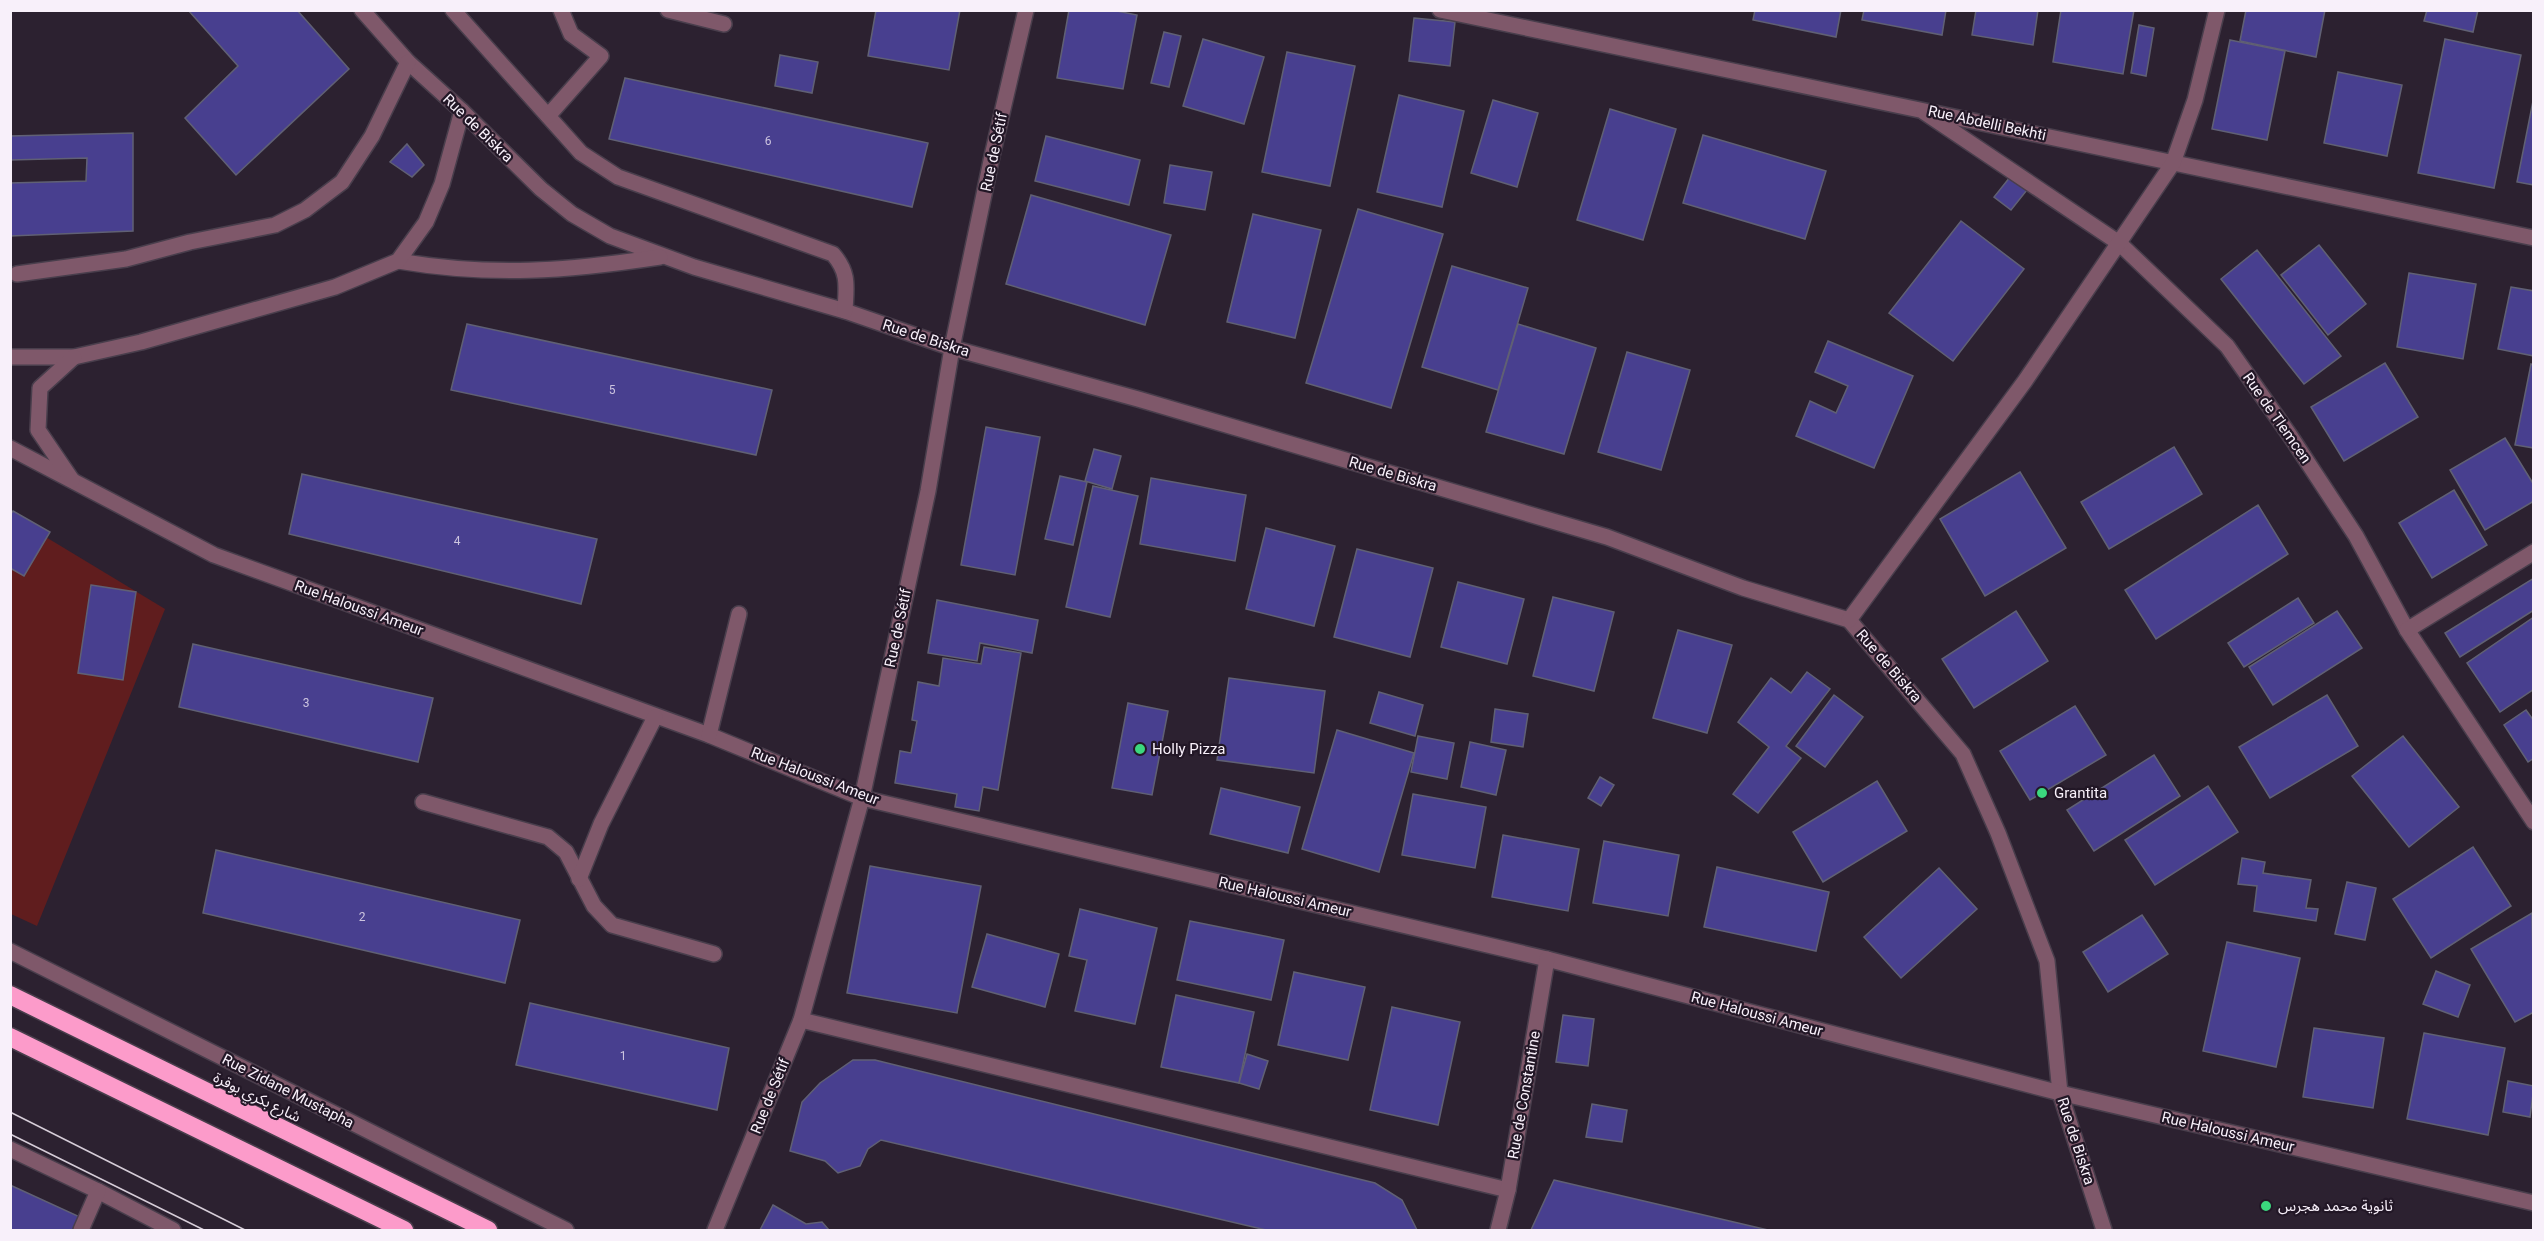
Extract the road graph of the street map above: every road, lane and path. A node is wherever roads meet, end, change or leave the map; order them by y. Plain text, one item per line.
1 (362, 10) edge
2 (453, 10) edge
3 (561, 10) edge
4 (668, 10) edge
5 (1026, 10) edge
6 (1440, 10) edge
7 (2217, 10) edge
8 (724, 24) dead end
9 (408, 62) junction
10 (1918, 108) junction
11 (462, 111) junction
12 (548, 116) junction
13 (2174, 163) junction
14 (2534, 238) edge
15 (2119, 243) junction
16 (663, 256) junction
17 (398, 261) junction
18 (17, 274) dead end
19 (844, 311) junction
20 (952, 348) junction
21 (10, 357) edge
22 (74, 357) junction
23 (10, 448) edge
24 (73, 483) junction
25 (2534, 552) edge
26 (739, 615) dead end
27 (1849, 620) junction
28 (2407, 630) junction
29 (655, 717) junction
30 (708, 735) junction
31 (862, 798) junction
32 (423, 802) dead end
33 (2534, 822) edge
34 (579, 879) junction
35 (10, 951) edge
36 (714, 954) dead end
37 (1547, 959) junction
38 (10, 995) edge
39 (801, 1020) junction
40 (10, 1037) edge
41 (2060, 1093) junction
42 (10, 1149) edge
43 (1508, 1190) junction
44 (98, 1191) junction
45 (2534, 1203) edge
46 (81, 1230) edge
47 (173, 1230) edge
48 (404, 1230) edge
49 (489, 1230) edge
50 (566, 1230) edge
51 (715, 1230) edge
52 (1498, 1230) edge
53 (2104, 1230) edge

1 - 9 street, Rue de Biskra
2 - 12 street
3 - 12 street
4 - 8 street
5 - 20 street, Rue de Sétif
6 - 10 street, Rue Abdelli Bekhti
7 - 13 street
9 - 11 street, Rue de Biskra
9 - 18 street
10 - 13 street, Rue Abdelli Bekhti
10 - 15 street, Rue de Tlemcen
11 - 16 street, Rue de Biskra
11 - 17 street
12 - 19 street
13 - 14 street, Rue Abdelli Bekhti
13 - 15 street
15 - 27 street
15 - 28 street, Rue de Tlemcen
16 - 17 street
16 - 19 street, Rue de Biskra
17 - 22 street
19 - 20 street, Rue de Biskra
20 - 27 street, Rue de Biskra
20 - 31 street, Rue de Sétif
21 - 22 street
22 - 24 street
23 - 24 street, Rue Haloussi Ameur
24 - 29 street, Rue Haloussi Ameur
25 - 28 street
26 - 30 street
27 - 41 street, Rue de Biskra
28 - 33 street, Rue de Tlemcen
29 - 30 street, Rue Haloussi Ameur
29 - 34 street
30 - 31 street, Rue Haloussi Ameur
31 - 37 street, Rue Haloussi Ameur
31 - 39 street, Rue de Sétif
32 - 34 street
34 - 36 street
35 - 50 street, Rue Zidane Mustapha
37 - 41 street, Rue Haloussi Ameur
37 - 43 street, Rue de Constantine
38 - 49 highway, شارع بكري بوقرة
39 - 43 street
39 - 51 street, Rue de Sétif
40 - 48 highway
41 - 45 street, Rue Haloussi Ameur
41 - 53 street, Rue de Biskra
42 - 44 street
43 - 52 street, Rue de Constantine
44 - 46 street
44 - 47 street

